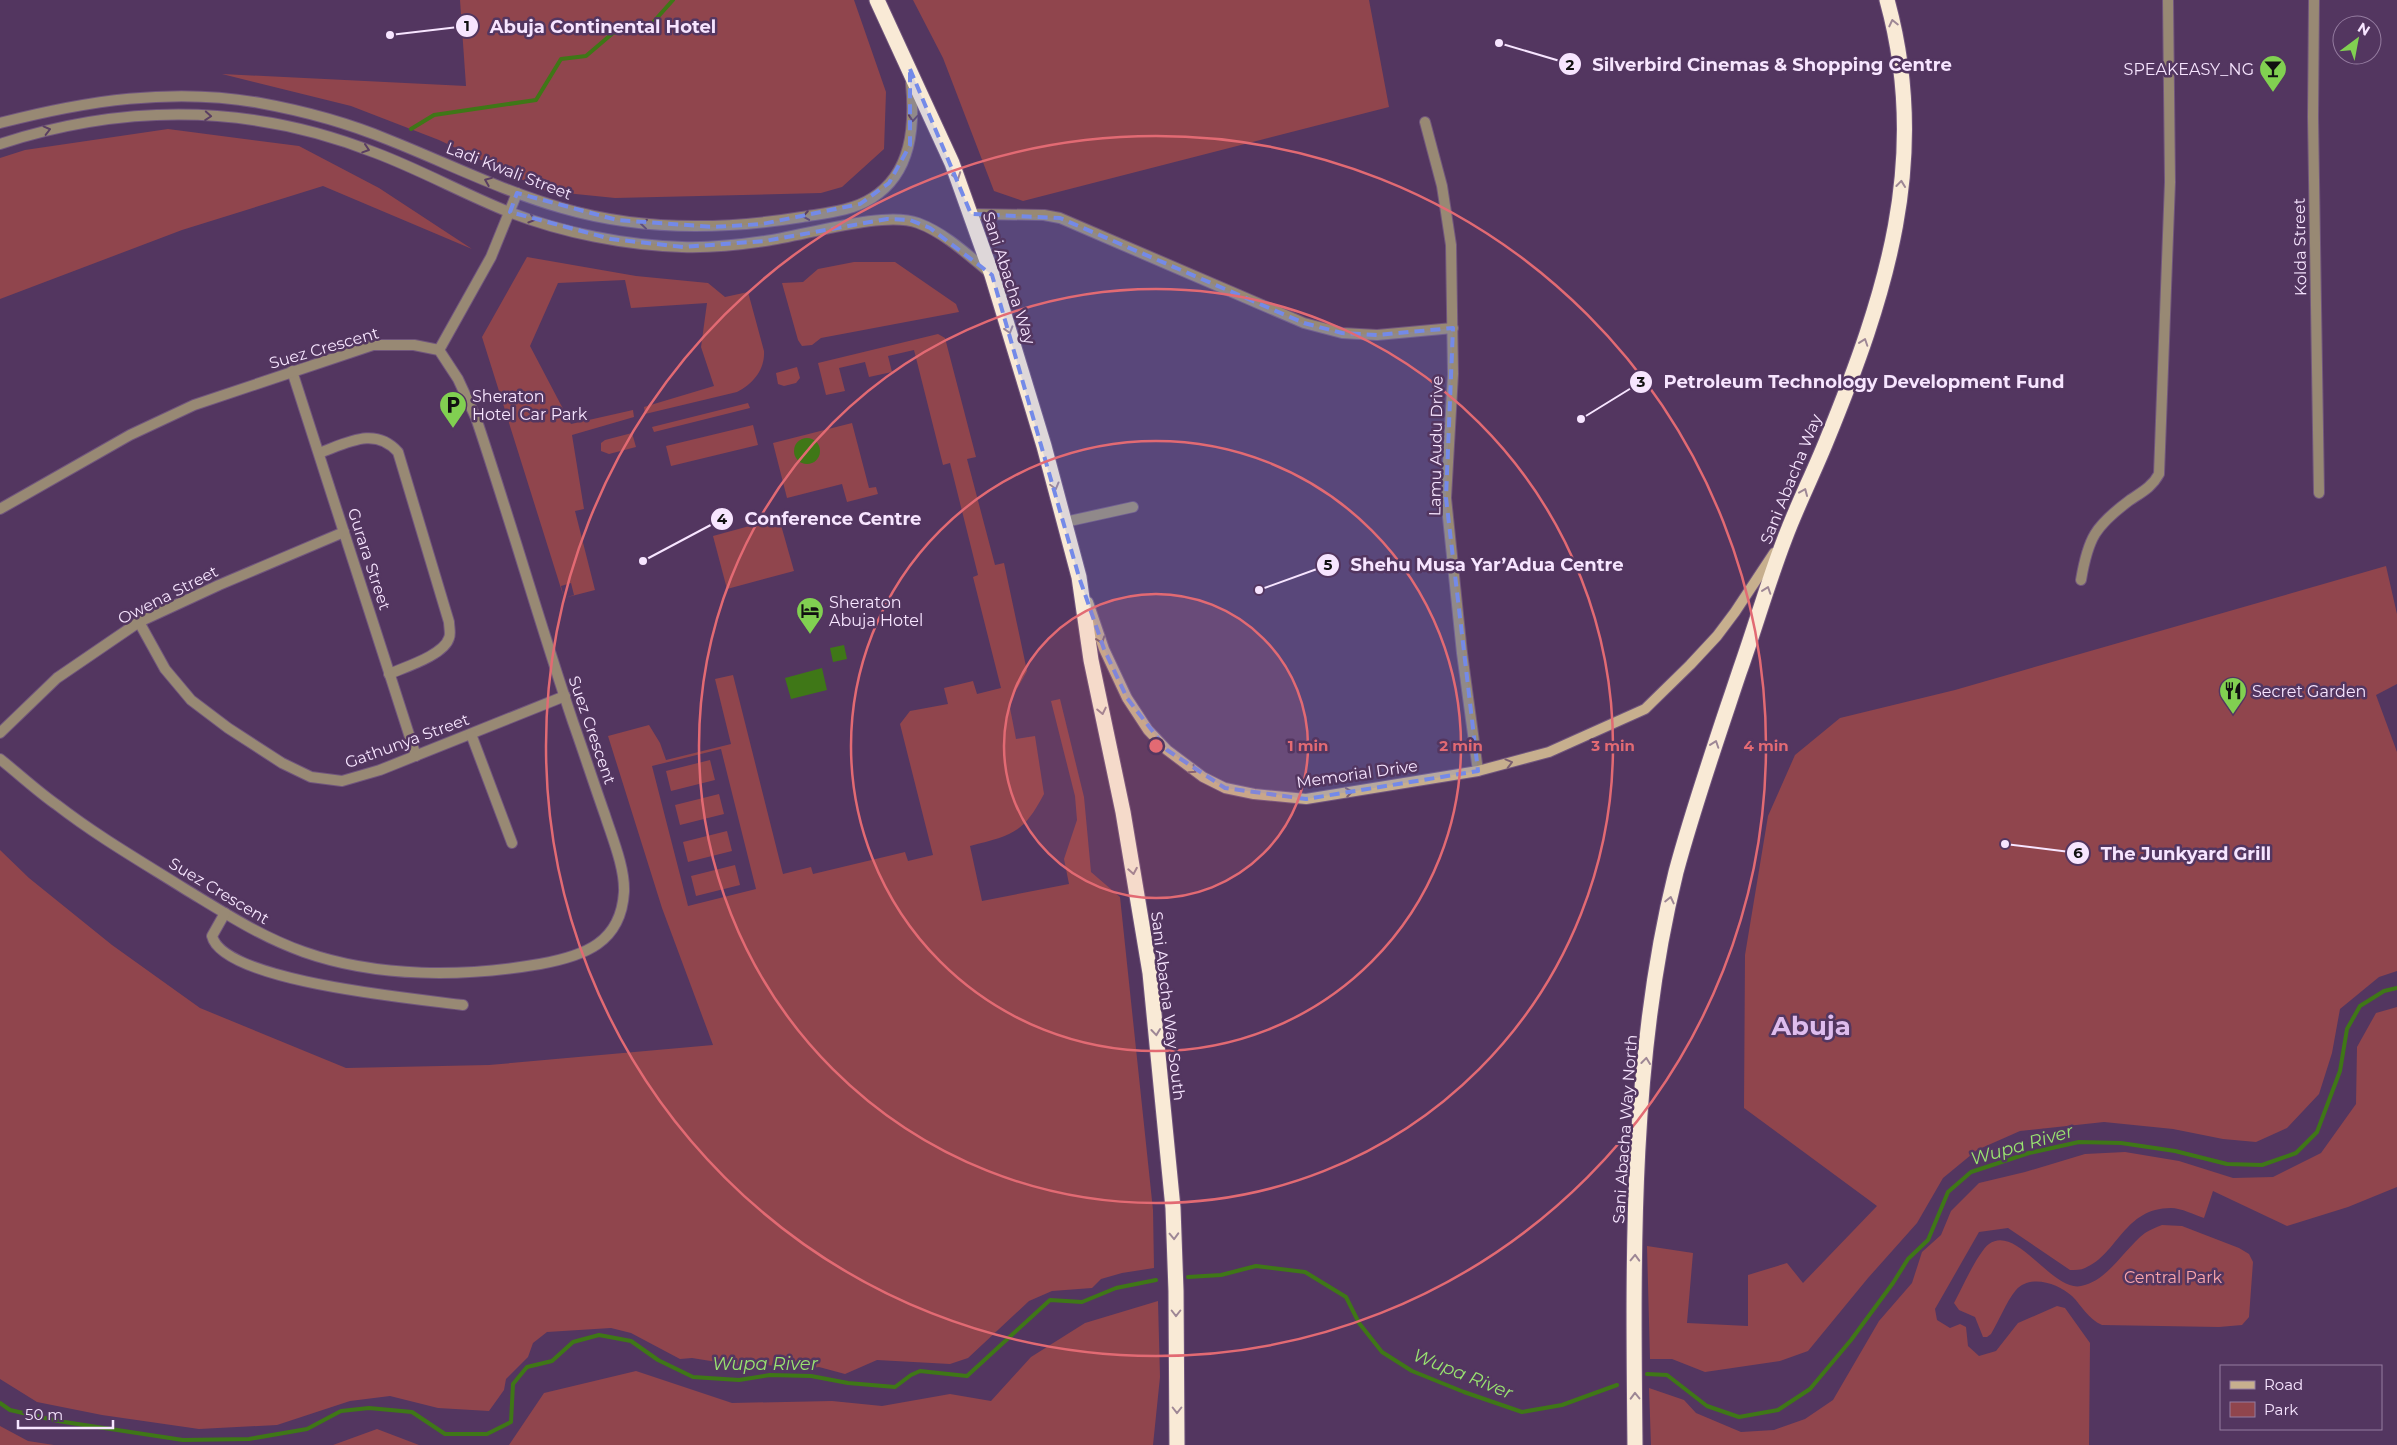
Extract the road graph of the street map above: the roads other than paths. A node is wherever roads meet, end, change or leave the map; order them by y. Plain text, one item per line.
1 (877, 0) edge
2 (1887, 0) edge
3 (2168, 0) edge
4 (2314, 0) edge
5 (910, 70) junction
6 (1425, 122) dead end
7 (0, 124) edge
8 (1, 140) edge
9 (517, 193) junction
10 (510, 212) junction
11 (971, 214) junction
12 (992, 275) junction
13 (1453, 328) junction
14 (439, 350) junction
15 (292, 371) junction
16 (319, 453) junction
17 (2319, 493) dead end
18 (1133, 507) dead end
19 (0, 509) edge
20 (1064, 522) junction
21 (344, 532) junction
22 (1785, 537) junction
23 (1079, 577) junction
24 (2081, 580) dead end
25 (139, 622) junction
26 (389, 674) junction
27 (565, 696) junction
28 (0, 733) edge
29 (471, 734) junction
30 (416, 756) junction
31 (0, 759) edge
32 (1478, 771) junction
33 (1700, 790) joint
34 (512, 843) dead end
35 (225, 913) junction
36 (463, 1005) dead end
37 (1177, 1445) edge
38 (1635, 1445) edge

1 - 5 highway, Sani Abacha Way
22 -> 2 highway, Sani Abacha Way
3 - 24 street
4 - 17 street, Kolda Street
5 -> 9 street, Ladi Kwali Street
5 -> 11 highway, Sani Abacha Way
6 - 13 street, Lamu Audu Drive
9 -> 7 street, Ladi Kwali Street
8 -> 10 street, Ladi Kwali Street
9 - 10 street
10 -> 12 street, Ladi Kwali Street
10 - 14 street
11 - 12 highway, Sani Abacha Way
11 - 13 street
12 -> 20 highway, Sani Abacha Way
13 - 32 street, Lamu Audu Drive
14 - 15 street, Suez Crescent
14 - 27 street, Suez Crescent
15 - 16 street, Gurara Street
15 - 19 street, Suez Crescent
16 - 21 street, Gurara Street
16 - 26 street
18 - 20 street
20 - 23 highway, Sani Abacha Way
21 - 25 street, Owena Street
21 - 26 street, Gurara Street
32 -> 22 street, Memorial Drive
33 -> 22 highway, Sani Abacha Way
23 -> 32 street, Memorial Drive
23 -> 37 highway, Sani Abacha Way South
25 - 28 street, Owena Street
25 - 30 street, Gathunya Street
26 - 30 street, Gurara Street
27 - 29 street, Gathunya Street
27 - 35 street, Suez Crescent
29 - 30 street, Gathunya Street
29 - 34 street
31 - 35 street, Suez Crescent
38 -> 33 highway, Sani Abacha Way North
35 - 36 street

